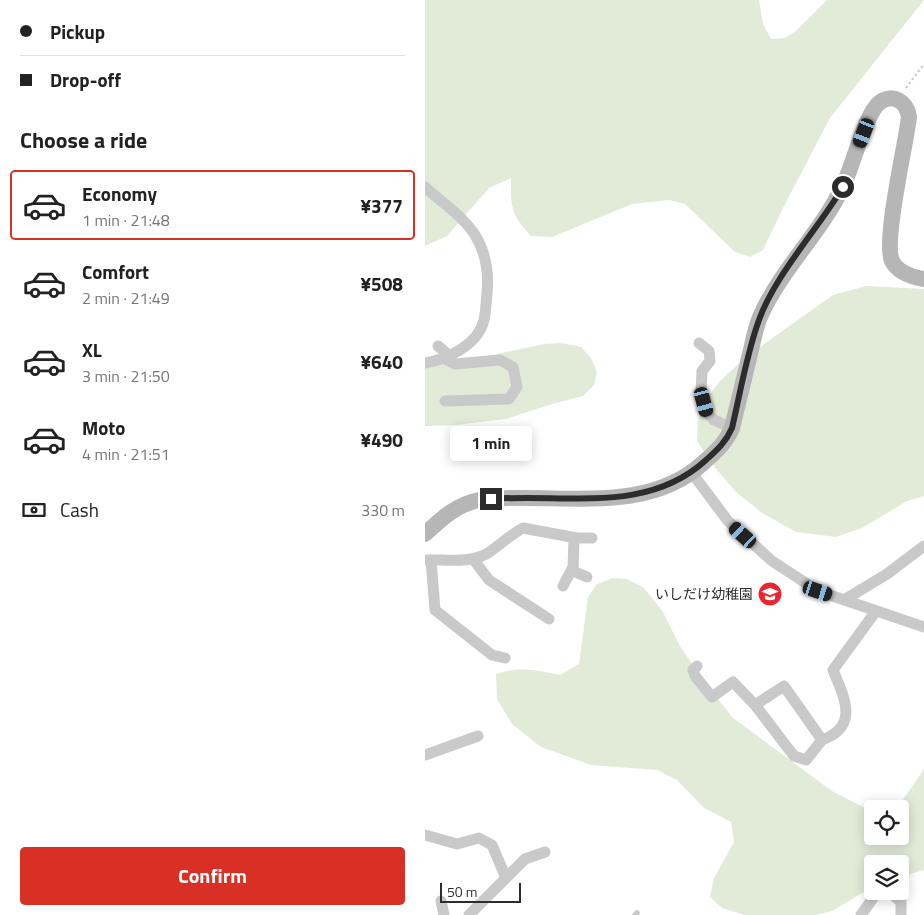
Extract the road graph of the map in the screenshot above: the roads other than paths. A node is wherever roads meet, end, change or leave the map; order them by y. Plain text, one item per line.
1 (425, 188) edge
2 (924, 279) edge
3 (699, 343) dead end
4 (438, 346) dead end
5 (446, 357) junction
6 (425, 363) edge
7 (445, 401) dead end
8 (732, 428) junction
9 (692, 473) junction
10 (425, 534) edge
11 (574, 538) junction
12 (592, 538) dead end
13 (924, 546) edge
14 (473, 559) junction
15 (428, 560) edge
16 (573, 566) junction
17 (587, 577) dead end
18 (563, 586) dead end
19 (844, 600) junction
20 (877, 611) junction
21 (549, 619) dead end
22 (924, 626) edge
23 (505, 658) dead end
24 (697, 666) dead end
25 (755, 705) junction
26 (478, 736) dead end
27 (822, 740) junction
28 (425, 756) edge
29 (425, 835) edge
30 (545, 852) dead end
31 (506, 878) junction
32 (872, 900) edge
33 (899, 900) edge
34 (441, 901) dead end
35 (444, 915) edge
36 (469, 915) edge
37 (861, 915) edge
38 (901, 915) edge

1 - 5 street
2 - 8 street
3 - 8 street
4 - 5 street
5 - 6 street
5 - 7 street
8 - 9 street
9 - 10 street
9 - 19 street
11 - 12 street
11 - 14 street
11 - 16 street
13 - 19 street
14 - 15 street
14 - 21 street
15 - 23 street
16 - 17 street
16 - 18 street
19 - 20 street
20 - 22 street
20 - 27 street
24 - 25 street
25 - 27 street
25 - 27 street
26 - 28 street
29 - 31 street
30 - 31 street
31 - 36 street
32 - 37 street
33 - 38 street
34 - 35 street

